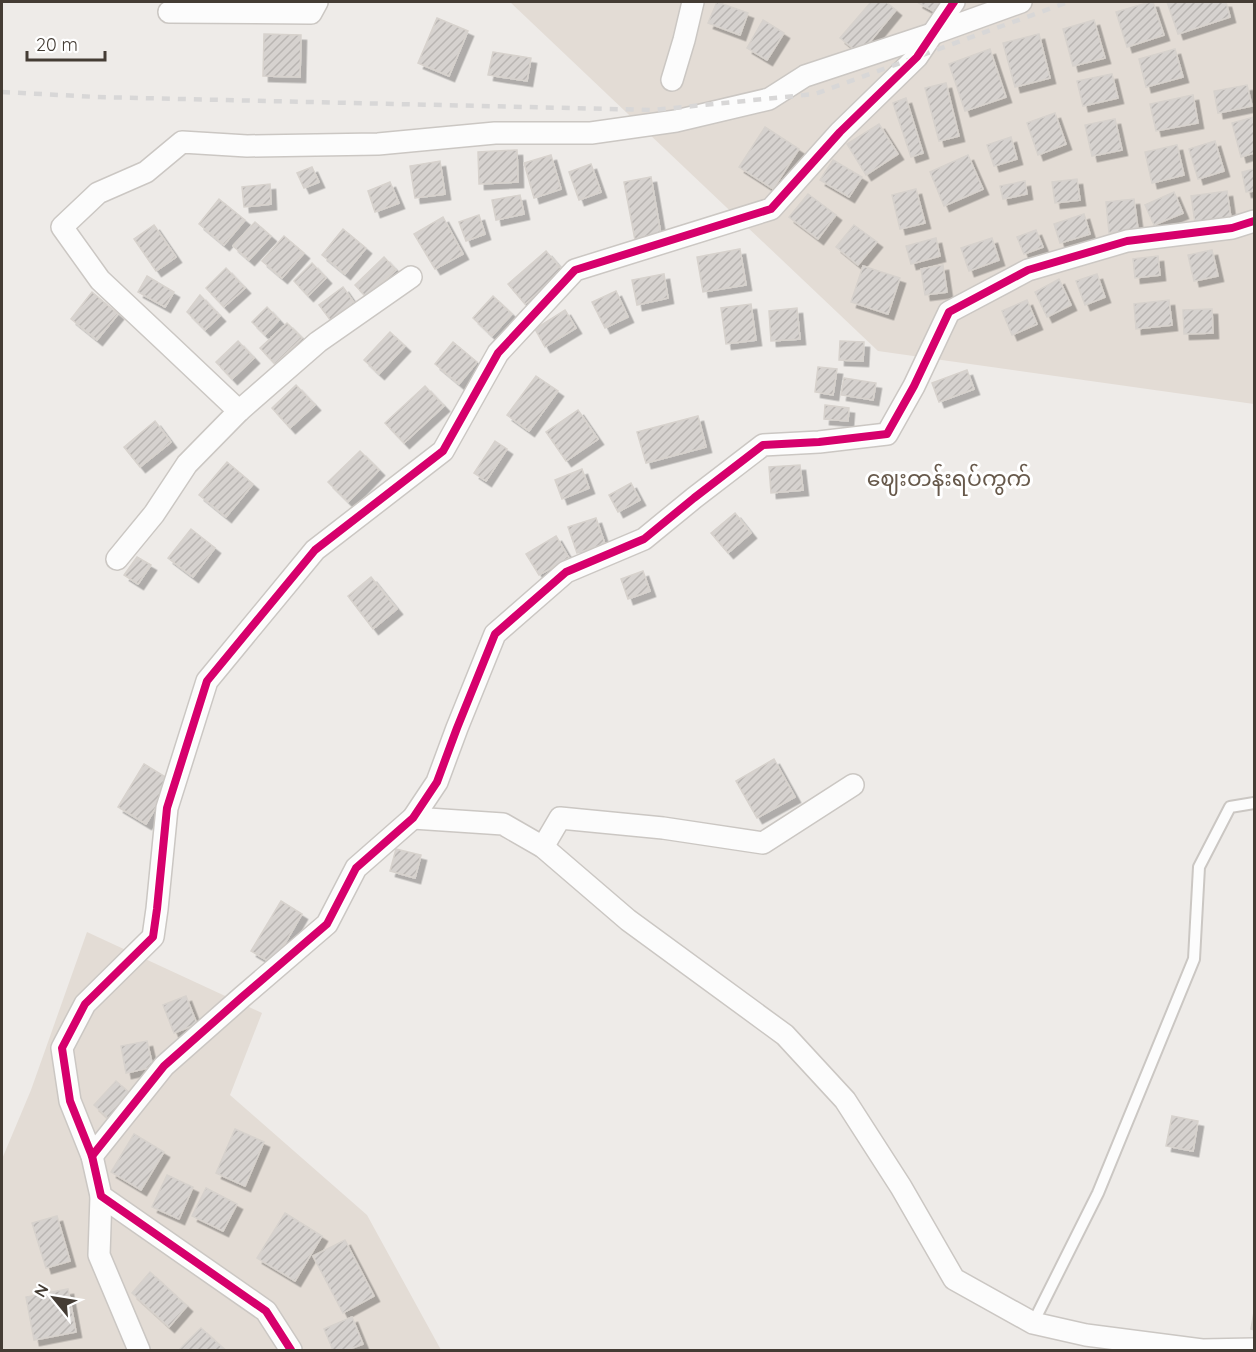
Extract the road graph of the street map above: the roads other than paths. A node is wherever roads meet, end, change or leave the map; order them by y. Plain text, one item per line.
1 (317, 2) edge
2 (693, 2) edge
3 (954, 2) edge
4 (1021, 2) edge
5 (169, 12) dead end
6 (932, 34) junction
7 (672, 80) dead end
8 (1254, 221) edge
9 (411, 277) dead end
10 (239, 411) junction
11 (117, 559) dead end
12 (853, 785) dead end
13 (1254, 804) edge
14 (413, 818) junction
15 (543, 847) junction
16 (92, 1156) junction
17 (101, 1196) junction
18 (1033, 1323) junction
19 (1254, 1349) edge
20 (139, 1350) edge
21 (291, 1350) edge

1 - 5 street
2 - 7 street
3 - 6 street
4 - 6 street
6 - 10 street
6 - 16 street
8 - 14 street
9 - 10 street
10 - 11 street
12 - 15 street
13 - 18 lane
14 - 15 street
14 - 16 street
15 - 18 street
16 - 17 street
17 - 20 street
17 - 21 street
18 - 19 street

